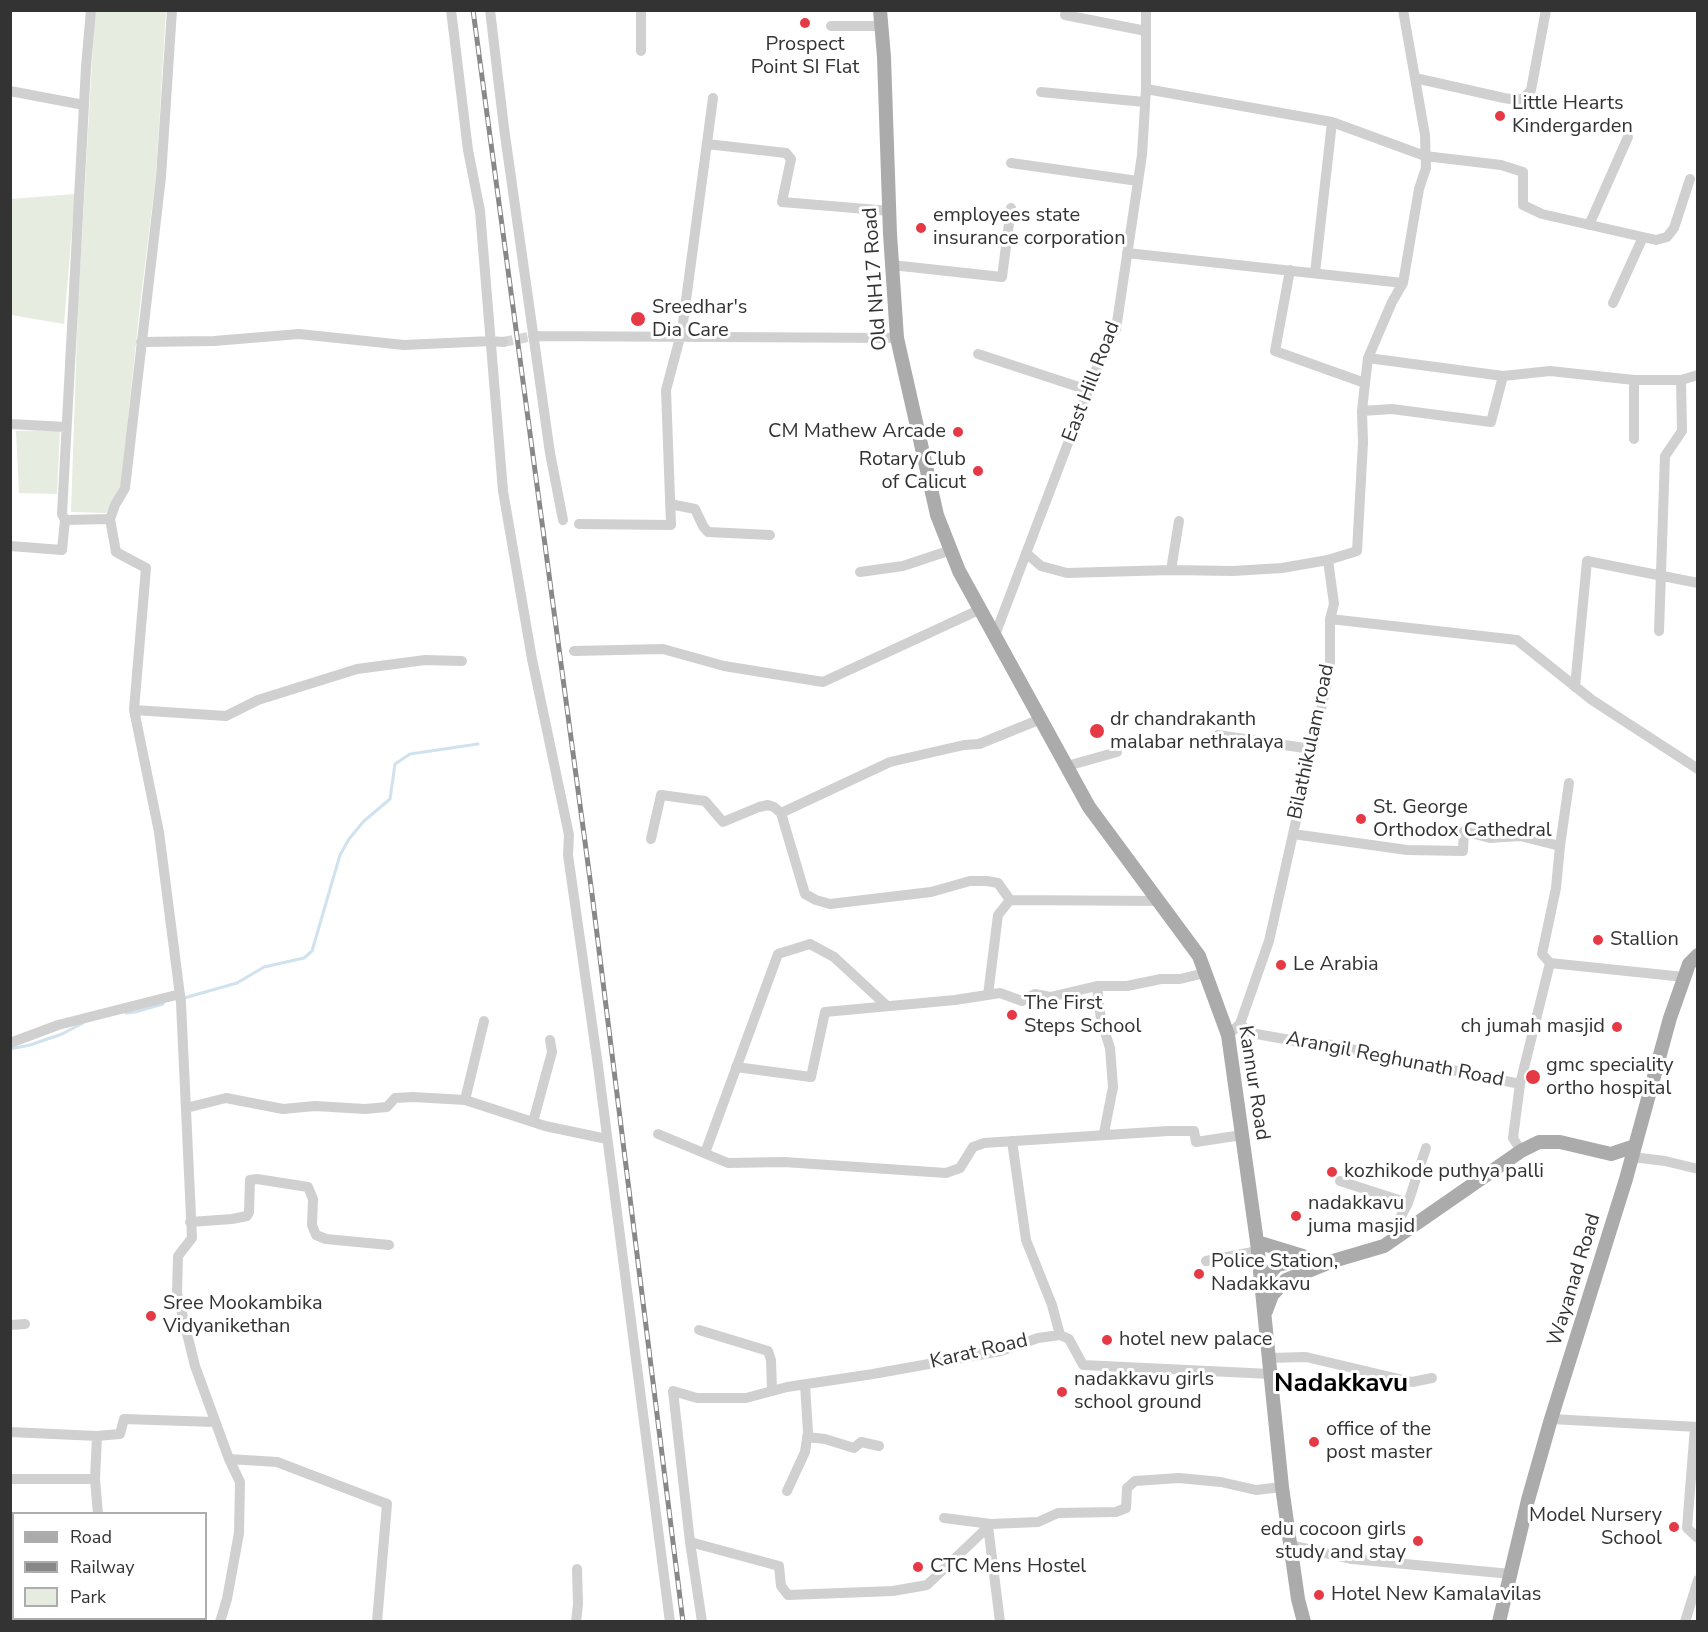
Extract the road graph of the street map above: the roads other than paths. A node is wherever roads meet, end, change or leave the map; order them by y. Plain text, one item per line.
1 (91, 10) edge
2 (172, 10) edge
3 (451, 10) edge
4 (490, 10) edge
5 (641, 10) edge
6 (880, 10) edge
7 (1146, 10) edge
8 (1403, 10) edge
9 (1546, 10) edge
10 (1065, 15) dead end
11 (831, 26) dead end
12 (882, 26) junction
13 (1146, 31) junction
14 (640, 51) dead end
15 (1415, 78) junction
16 (1146, 89) junction
17 (10, 90) edge
18 (1041, 92) dead end
19 (713, 98) dead end
20 (1144, 102) junction
21 (84, 105) junction
22 (1332, 122) junction
23 (1628, 137) dead end
24 (707, 144) junction
25 (1425, 156) junction
26 (1011, 163) dead end
27 (1690, 179) dead end
28 (1138, 181) junction
29 (1011, 208) dead end
30 (890, 211) junction
31 (1589, 225) junction
32 (1643, 237) junction
33 (1127, 253) junction
34 (892, 265) junction
35 (1290, 270) junction
36 (1315, 273) junction
37 (1403, 282) junction
38 (1613, 303) dead end
39 (533, 336) junction
40 (681, 336) junction
41 (897, 338) junction
42 (491, 341) junction
43 (141, 342) junction
44 (503, 342) tunnel mouth
45 (978, 354) dead end
46 (1368, 358) junction
47 (1698, 375) edge
48 (1503, 376) junction
49 (1634, 380) junction
50 (1681, 380) junction
51 (1365, 383) junction
52 (1088, 390) junction
53 (1362, 411) junction
54 (10, 424) edge
55 (66, 427) junction
56 (1634, 439) dead end
57 (670, 504) junction
58 (110, 519) junction
59 (65, 520) junction
60 (563, 520) dead end
61 (1179, 521) dead end
62 (579, 524) dead end
63 (770, 536) dead end
64 (10, 546) edge
65 (951, 550) junction
66 (1026, 552) junction
67 (1328, 560) junction
68 (1171, 570) junction
69 (860, 572) dead end
70 (1661, 576) junction
71 (1698, 583) edge
72 (981, 609) junction
73 (1330, 619) junction
74 (1659, 631) dead end
75 (995, 635) junction
76 (574, 651) dead end
77 (462, 661) dead end
78 (1575, 687) junction
79 (134, 710) junction
80 (1041, 719) junction
81 (1218, 735) dead end
82 (1311, 749) junction
83 (1117, 752) dead end
84 (1067, 766) junction
85 (1698, 769) edge
86 (1569, 783) dead end
87 (781, 813) junction
88 (1293, 834) junction
89 (651, 839) dead end
90 (1560, 846) junction
91 (1010, 900) junction
92 (1159, 901) junction
93 (1698, 955) edge
94 (1550, 963) junction
95 (1205, 973) junction
96 (1684, 977) junction
97 (1097, 987) junction
98 (180, 994) junction
99 (988, 995) junction
100 (887, 1006) junction
101 (484, 1022) dead end
102 (1240, 1024) junction
103 (1228, 1035) junction
104 (550, 1040) dead end
105 (10, 1043) edge
106 (736, 1067) junction
107 (1520, 1084) junction
108 (465, 1100) junction
109 (186, 1108) junction
110 (533, 1122) junction
111 (1104, 1133) junction
112 (658, 1134) dead end
113 (1242, 1135) junction
114 (607, 1139) junction
115 (1012, 1141) junction
116 (1426, 1148) dead end
117 (1521, 1151) junction
118 (1634, 1152) junction
119 (705, 1153) junction
120 (1611, 1154) junction
121 (1698, 1169) edge
122 (1626, 1179) junction
123 (1340, 1181) dead end
124 (1408, 1203) junction
125 (190, 1222) junction
126 (1399, 1236) junction
127 (389, 1245) dead end
128 (1257, 1247) junction
129 (1206, 1261) dead end
130 (1333, 1261) junction
131 (1263, 1299) junction
132 (1265, 1313) junction
133 (25, 1324) dead end
134 (10, 1325) edge
135 (699, 1330) dead end
136 (1060, 1335) junction
137 (1269, 1358) junction
138 (1271, 1374) junction
139 (1432, 1378) dead end
140 (805, 1384) junction
141 (772, 1391) junction
142 (1551, 1419) junction
143 (215, 1422) junction
144 (1696, 1427) edge
145 (10, 1432) edge
146 (98, 1436) junction
147 (807, 1437) junction
148 (879, 1446) dead end
149 (229, 1459) junction
150 (10, 1479) edge
151 (95, 1479) junction
152 (1282, 1487) junction
153 (787, 1491) dead end
154 (98, 1512) edge
155 (944, 1518) dead end
156 (989, 1525) junction
157 (1698, 1538) edge
158 (690, 1542) junction
159 (1290, 1545) junction
160 (577, 1569) dead end
161 (1511, 1574) junction
162 (1698, 1580) edge
163 (1298, 1599) junction
164 (220, 1622) edge
165 (376, 1622) edge
166 (576, 1622) edge
167 (670, 1622) edge
168 (702, 1622) edge
169 (1000, 1622) edge
170 (1297, 1622) edge
171 (1304, 1622) edge
172 (1499, 1622) edge
173 (1685, 1622) edge

1 - 21 street
2 - 43 street
3 - 42 street
4 - 39 street
5 - 14 street
6 - 12 main road, Old NH17 Road
7 - 13 street, East Hill Road
8 - 15 street
9 - 15 street
10 - 13 street
11 - 12 street
12 - 30 main road, Old NH17 Road
13 - 16 street, East Hill Road
15 - 25 street
16 - 20 street, East Hill Road
16 - 22 street
17 - 21 street
18 - 20 street
19 - 24 street
20 - 28 street, East Hill Road
21 - 55 street
22 - 25 street
22 - 36 street
23 - 31 street
24 - 30 street
24 - 40 street
25 - 31 street
25 - 37 street
26 - 28 street
27 - 32 street
28 - 33 street, East Hill Road
29 - 34 street
30 - 34 main road, Old NH17 Road
31 - 32 street
32 - 38 street
33 - 35 street
33 - 52 street, East Hill Road
34 - 41 main road, Old NH17 Road
35 - 36 street
35 - 51 street
36 - 37 street
37 - 46 street
39 - 40 street
39 - 60 street
40 - 41 street
40 - 57 street
41 - 65 main road, Old NH17 Road
42 - 43 street
42 - 44 street
42 - 114 street
43 - 58 street
45 - 52 street
46 - 48 street
46 - 51 street
47 - 50 street
48 - 49 street
48 - 53 street
49 - 50 street
49 - 56 street
50 - 70 street
51 - 53 street
52 - 66 street, East Hill Road
53 - 67 street
54 - 55 street
55 - 59 street
57 - 62 street
57 - 63 street
58 - 59 street
58 - 79 street
59 - 64 street
61 - 68 street
65 - 69 street
65 - 72 main road, Old NH17 Road
66 - 68 street
66 - 75 street, East Hill Road
67 - 68 street
67 - 73 street, Bilathikulam road
70 - 71 street
70 - 74 street
70 - 78 street
72 - 75 main road, Old NH17 Road
72 - 76 street
73 - 78 street
73 - 82 street, Bilathikulam road
75 - 80 main road, Kannur Road
77 - 79 street
78 - 85 street
79 - 98 street
80 - 84 main road, Kannur Road
80 - 87 street
81 - 82 street
82 - 88 street, Bilathikulam road
83 - 84 street
84 - 92 main road, Kannur Road
86 - 90 street
87 - 89 street
87 - 91 street
88 - 90 street
88 - 102 street, Bilathikulam road
90 - 94 street
91 - 92 street
91 - 99 street
92 - 95 main road, Kannur Road
93 - 96 main road, Wayanad Road
94 - 96 street
94 - 107 street
95 - 97 street
95 - 103 main road, Kannur Road
96 - 118 main road, Wayanad Road
97 - 99 street
97 - 111 street
98 - 105 street
98 - 109 street
99 - 100 street
100 - 106 street
100 - 106 street
101 - 108 street
102 - 103 street, Bilathikulam road
102 - 107 street, Arangil Reghunath Road
103 - 113 main road, Kannur Road
104 - 110 street
106 - 119 street
107 - 117 street, Arangil Reghunath Road
108 - 109 street
108 - 110 street
109 - 125 street
110 - 114 street
111 - 113 street
111 - 115 street
112 - 119 street
113 - 128 main road, Kannur Road
114 - 167 street
115 - 119 street
115 - 136 street
116 - 124 street
117 - 120 main road
117 - 126 main road
118 - 120 main road
118 - 121 street
118 - 122 main road, Wayanad Road
120 - 122 main road
122 - 142 main road, Wayanad Road
123 - 124 street
124 - 126 street
125 - 127 street
125 - 143 street
126 - 130 main road
128 - 129 street
128 - 130 main road
128 - 131 main road, Kannur Road
130 - 131 main road
130 - 132 main road
131 - 132 main road, Kannur Road
132 - 137 main road, Kannur Road
133 - 134 street
135 - 141 street
136 - 138 street
136 - 140 street, Karat Road
137 - 138 main road, Kannur Road
137 - 139 street
138 - 152 main road, Kannur Road
140 - 141 street, Karat Road
140 - 147 street
141 - 158 street, Karat Road
142 - 144 street
142 - 161 main road, Wayanad Road
143 - 146 street
143 - 149 street
144 - 157 street
145 - 146 street
146 - 151 street
147 - 148 street
147 - 153 street
149 - 164 street
149 - 165 street
150 - 151 street
151 - 154 street
152 - 156 street
152 - 159 main road, Kannur Road
155 - 156 street
156 - 158 street
156 - 169 street
158 - 168 street
159 - 161 street
159 - 163 main road, Kannur Road
160 - 166 street
161 - 172 main road, Wayanad Road
162 - 173 street
163 - 170 main road
163 - 171 main road

